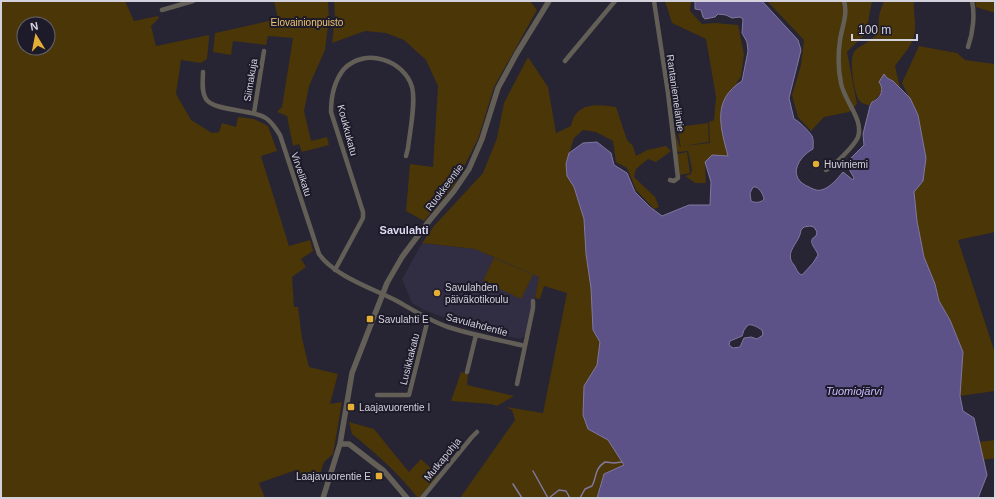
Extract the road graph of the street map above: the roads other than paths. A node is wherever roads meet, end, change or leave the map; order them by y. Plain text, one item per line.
1 (193, 1) edge
2 (549, 1) edge
3 (615, 1) edge
4 (654, 1) edge
5 (844, 1) edge
6 (972, 1) edge
7 (162, 10) dead end
8 (968, 47) dead end
9 (264, 51) dead end
10 (565, 61) dead end
11 (203, 72) dead end
12 (254, 113) junction
13 (406, 156) dead end
14 (826, 170) dead end
15 (670, 180) dead end
16 (335, 270) junction
17 (383, 294) junction
18 (533, 301) dead end
19 (428, 319) junction
20 (476, 334) junction
21 (525, 346) junction
22 (467, 372) dead end
23 (517, 384) dead end
24 (377, 395) dead end
25 (477, 432) dead end
26 (340, 444) junction
27 (323, 498) edge
28 (407, 498) edge
29 (422, 498) edge

1 - 7 street
2 - 17 street, Ruokkeentie
3 - 10 street
4 - 15 street, Rantaniemeläntie
5 - 14 street
6 - 8 street
9 - 12 street, Siimakuja
11 - 12 street, Virvelikatu
12 - 16 street, Virvelikatu
13 - 16 street, Koukkukatu
16 - 17 street, Virvelikatu
17 - 19 street, Savulahdentie
17 - 26 street, Ruokkeentie
18 - 21 street
19 - 20 street, Savulahdentie
19 - 24 street, Lusikkakatu
20 - 21 street, Savulahdentie
20 - 22 street
21 - 23 street
25 - 29 street, Mutkapohja
26 - 27 street, Ruokkeentie
26 - 28 street

